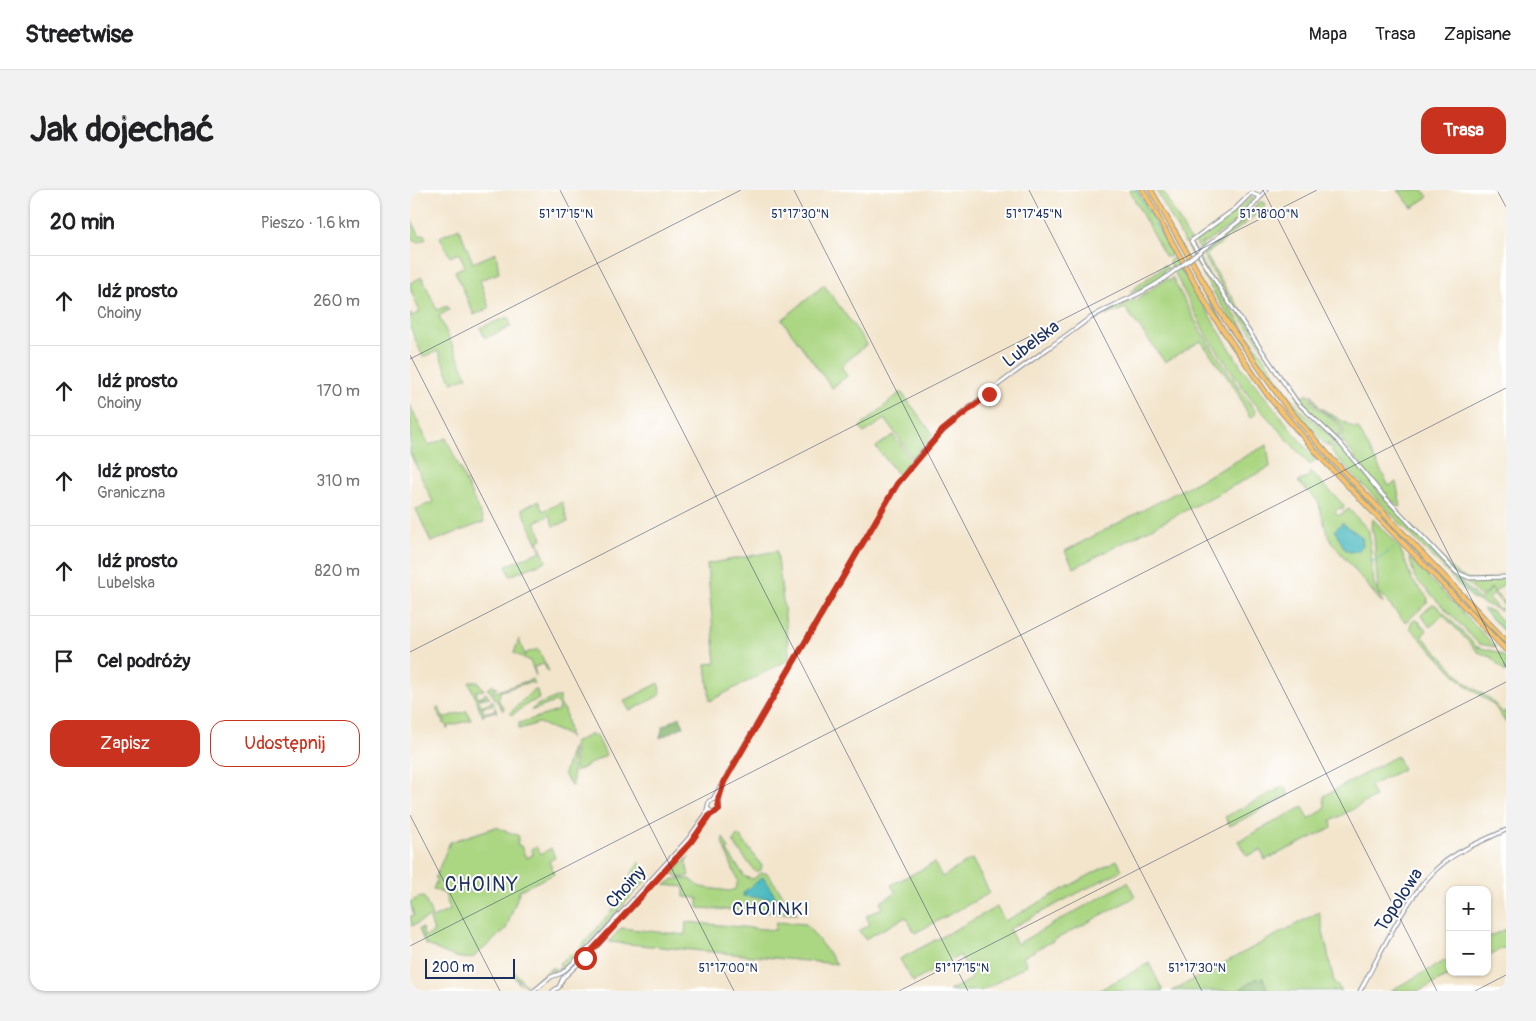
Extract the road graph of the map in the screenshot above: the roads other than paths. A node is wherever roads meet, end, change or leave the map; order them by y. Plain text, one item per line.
1 (1143, 190) edge
2 (1151, 190) edge
3 (1266, 190) edge
4 (1261, 197) junction
5 (1506, 577) edge
6 (1506, 641) edge
7 (1506, 650) edge
8 (721, 789) junction
9 (713, 799) junction
10 (718, 801) junction
11 (708, 809) junction
12 (712, 812) junction
13 (1506, 830) edge
14 (557, 976) junction
15 (561, 983) junction
16 (534, 991) edge
17 (553, 991) edge
18 (1360, 991) edge

1 - 7 highway
2 - 6 highway
3 - 4 street, Lubelska
4 - 5 street
4 - 8 street, Lubelska, bridge
8 - 9 street
8 - 10 street
9 - 10 street
9 - 11 street
10 - 12 street
11 - 12 street
11 - 14 street, Choiny
12 - 15 street, Choiny
13 - 18 street, Topolowa
14 - 15 street
14 - 16 street, Choiny
15 - 17 street, Choiny

